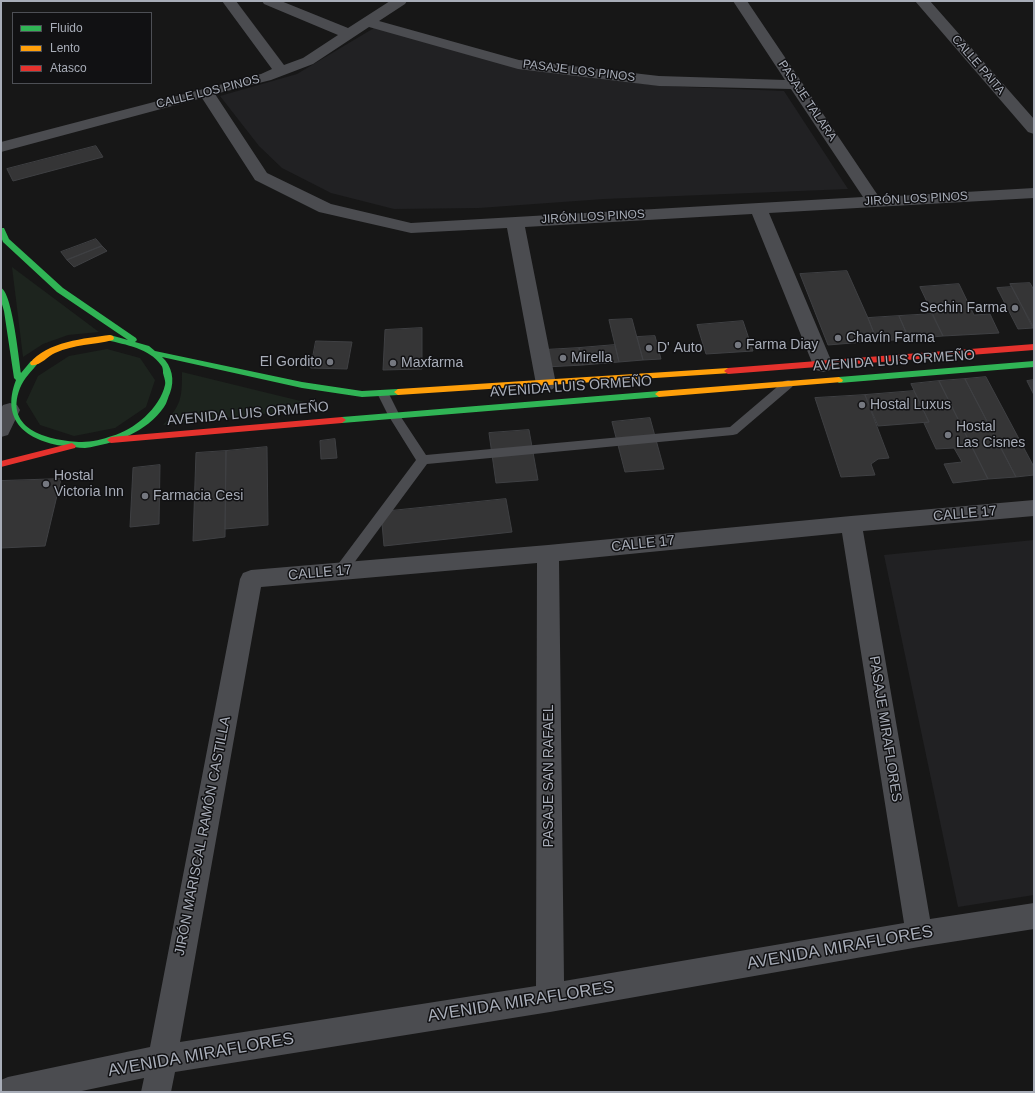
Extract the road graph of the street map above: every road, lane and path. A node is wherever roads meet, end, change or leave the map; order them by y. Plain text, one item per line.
1 (229, 1) edge
2 (269, 1) edge
3 (400, 1) edge
4 (740, 1) edge
5 (922, 1) edge
6 (366, 22) junction
7 (349, 34) junction
8 (281, 71) junction
9 (796, 85) junction
10 (206, 92) junction
11 (1034, 130) edge
12 (1, 147) edge
13 (1034, 193) edge
14 (874, 202) junction
15 (758, 208) junction
16 (515, 222) junction
17 (1, 230) edge
18 (1, 290) edge
19 (135, 342) junction
20 (1034, 347) edge
21 (156, 352) junction
22 (1034, 364) edge
23 (823, 365) junction
24 (782, 368) junction
25 (18, 378) junction
26 (546, 384) junction
27 (788, 384) junction
28 (383, 393) junction
29 (9, 402) junction
30 (394, 415) junction
31 (1, 430) edge
32 (111, 440) junction
33 (72, 446) junction
34 (423, 460) junction
35 (1, 464) edge
36 (1034, 508) edge
37 (851, 524) junction
38 (548, 554) junction
39 (340, 571) junction
40 (251, 579) joint
41 (1034, 916) edge
42 (919, 934) junction
43 (550, 998) junction
44 (162, 1059) junction
45 (8, 1092) edge
46 (156, 1092) edge

1 - 8 street
2 - 7 street
3 - 6 street, CALLE LOS PINOS
4 - 9 street, PASAJE TALARA
5 - 11 street, CALLE PAITA
6 - 7 street, CALLE LOS PINOS
6 - 9 street, PASAJE LOS PINOS
7 - 8 street, CALLE LOS PINOS
8 - 10 street, CALLE LOS PINOS
9 - 14 street, PASAJE TALARA
10 - 12 street, CALLE LOS PINOS
10 - 16 street, JIRÓN LOS PINOS
13 - 14 street, JIRÓN LOS PINOS
14 - 15 street, JIRÓN LOS PINOS
15 - 16 street, JIRÓN LOS PINOS
15 - 23 street
16 - 26 street
17 - 19 main road
18 - 25 main road
19 - 21 main road
19 - 25 main road
20 - 23 main road, AVENIDA LUIS ORMEÑO
21 - 28 main road, AVENIDA LUIS ORMEÑO
21 - 32 main road
22 - 27 main road, AVENIDA LUIS ORMEÑO
23 - 24 main road, AVENIDA LUIS ORMEÑO
24 - 26 main road, AVENIDA LUIS ORMEÑO
24 - 27 main road
25 - 29 main road
26 - 28 main road, AVENIDA LUIS ORMEÑO
27 - 30 main road, AVENIDA LUIS ORMEÑO
27 - 34 lane
28 - 30 lane
29 - 31 street
29 - 33 main road
30 - 32 main road, AVENIDA LUIS ORMEÑO
30 - 34 lane
32 - 33 main road
33 - 35 main road
34 - 39 lane
36 - 37 street, CALLE 17
37 - 38 street, CALLE 17
37 - 42 street, PASAJE MIRAFLORES
38 - 39 street, CALLE 17
38 - 43 street, PASAJE SAN RAFAEL
39 - 40 street, CALLE 17
40 - 44 street, JIRÓN MARISCAL RAMÓN CASTILLA
41 - 42 street, AVENIDA MIRAFLORES
42 - 43 street, AVENIDA MIRAFLORES
43 - 44 street, AVENIDA MIRAFLORES
44 - 45 street, AVENIDA MIRAFLORES
44 - 46 street, JIRÓN MARISCAL RAMÓN CASTILLA

